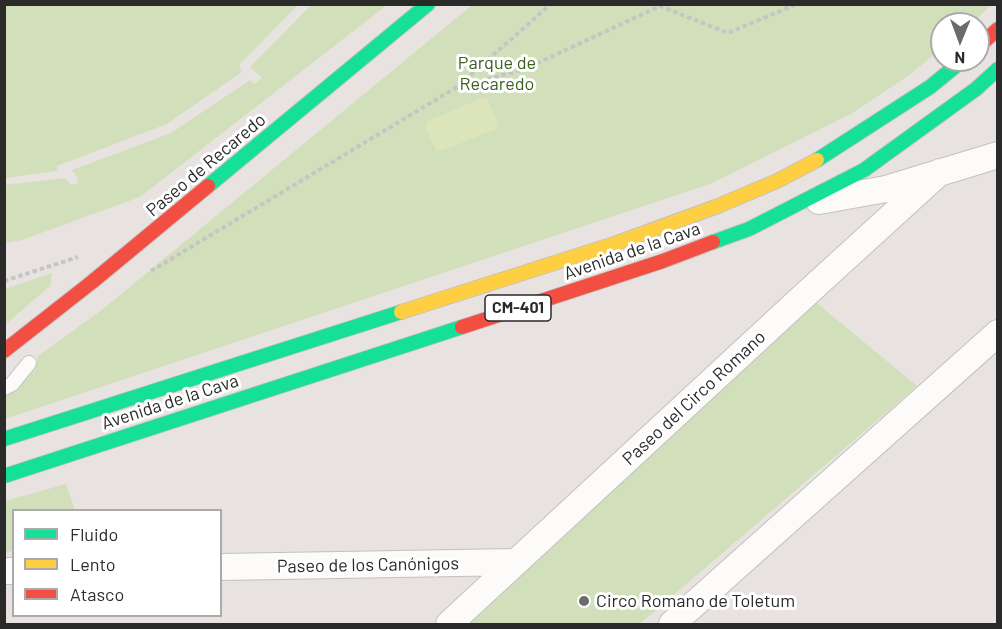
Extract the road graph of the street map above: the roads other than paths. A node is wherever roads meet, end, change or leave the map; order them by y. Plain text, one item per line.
1 (428, 4) edge
2 (998, 69) edge
3 (948, 72) edge
4 (998, 155) edge
5 (940, 172) junction
6 (801, 204) junction
7 (998, 333) edge
8 (4, 351) edge
9 (29, 363) dead end
10 (4, 388) edge
11 (4, 439) edge
12 (4, 476) edge
13 (516, 562) junction
14 (222, 567) edge
15 (449, 624) edge
16 (672, 624) edge

1 - 8 main road, Paseo de Recaredo
2 - 6 main road, Avenida de la Cava / CM-401
3 - 11 main road, Avenida de la Cava / CM-401
4 - 5 street
5 - 6 street
5 - 13 street, Paseo del Circo Romano
6 - 12 main road, Avenida de la Cava / CM-401
7 - 16 street
9 - 10 lane
13 - 14 street, Paseo de los Canónigos
13 - 15 street, Paseo del Circo Romano

